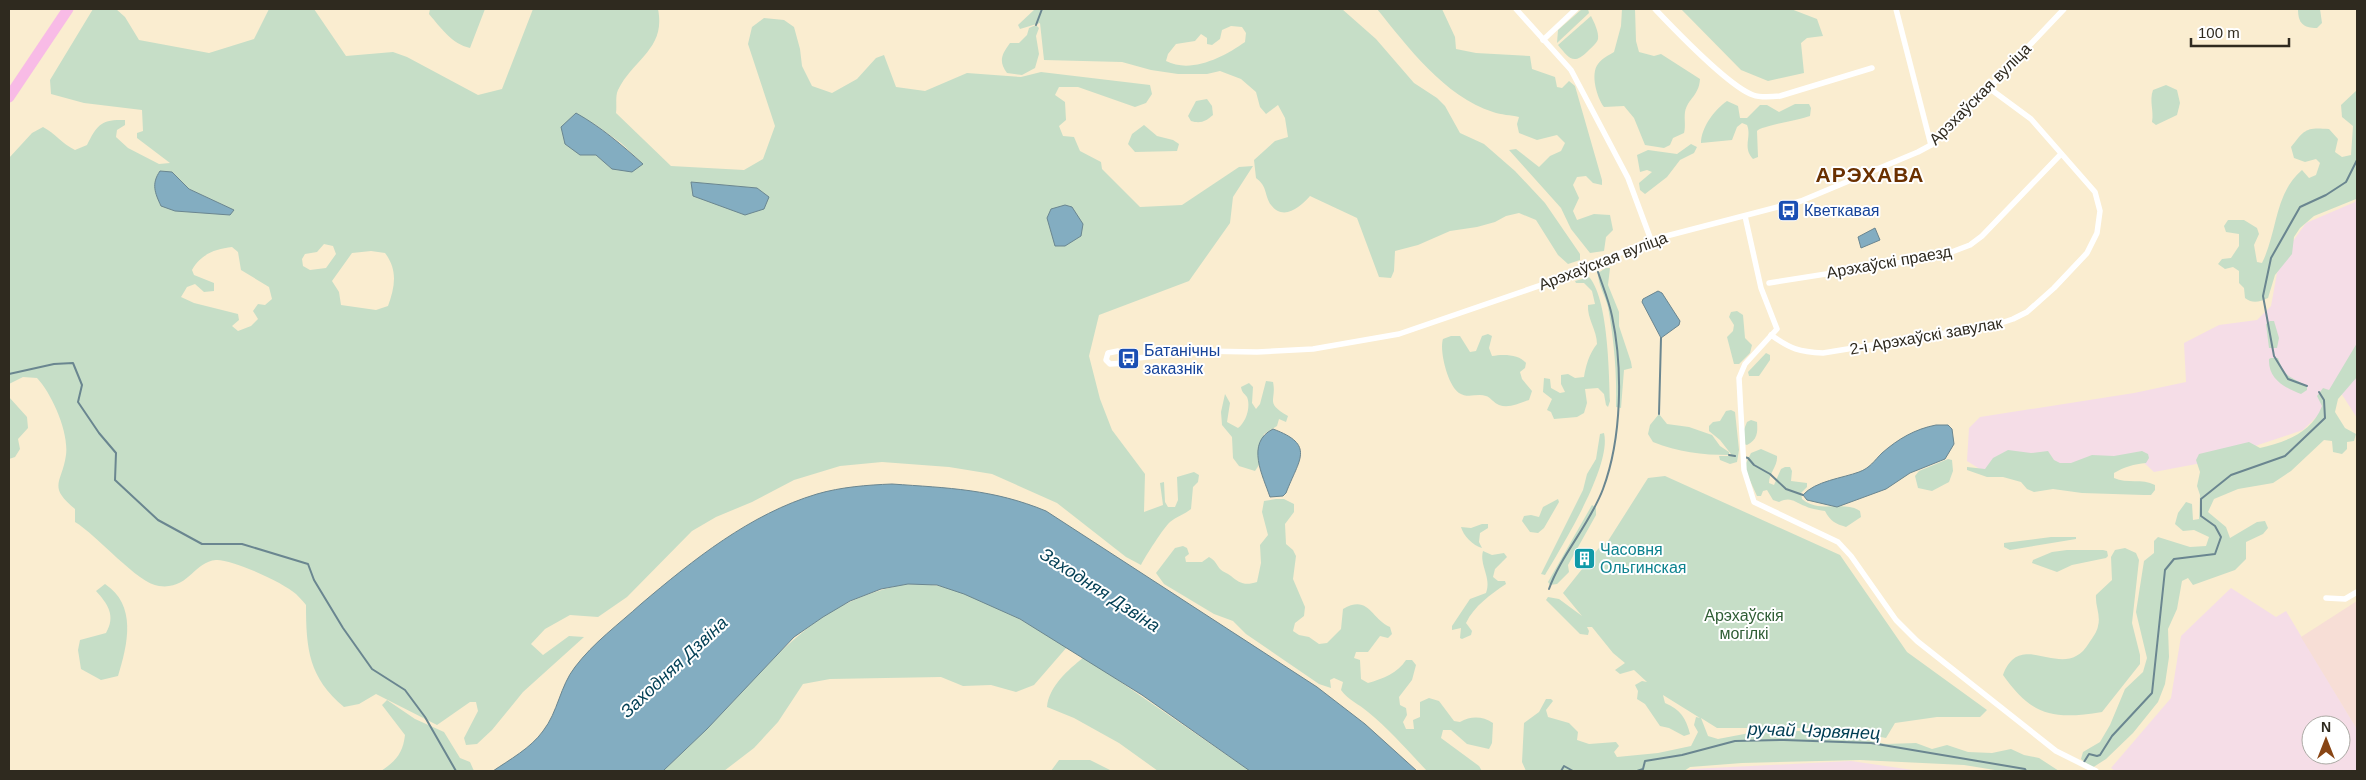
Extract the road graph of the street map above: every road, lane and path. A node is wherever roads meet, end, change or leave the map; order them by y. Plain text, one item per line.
1 (68, 9) edge
2 (1516, 9) edge
3 (1576, 9) edge
4 (1655, 9) edge
5 (1896, 9) edge
6 (2064, 9) edge
7 (1543, 40) junction
8 (1872, 68) dead end
9 (1989, 88) junction
10 (9, 96) edge
11 (1931, 145) junction
12 (2061, 154) junction
13 (1745, 216) junction
14 (1651, 240) junction
15 (1769, 282) dead end
16 (1772, 335) junction
17 (1138, 358) junction
18 (2357, 592) edge
19 (2326, 598) dead end
20 (2096, 771) edge

1 - 10 highway
2 - 7 street
3 - 7 street
4 - 8 street
5 - 11 street
6 - 9 street, Арэхаўская вуліца
7 - 14 street
9 - 11 street, Арэхаўская вуліца
9 - 12 street, 2-і Арэхаўскі завулак
11 - 13 street, Арэхаўская вуліца
12 - 15 street, Арэхаўскі праезд
12 - 16 street, 2-і Арэхаўскі завулак
13 - 14 street, Арэхаўская вуліца
13 - 16 street
14 - 17 street, Арэхаўская вуліца
16 - 20 street
17 - 17 street, Арэхаўская вуліца
18 - 19 street

